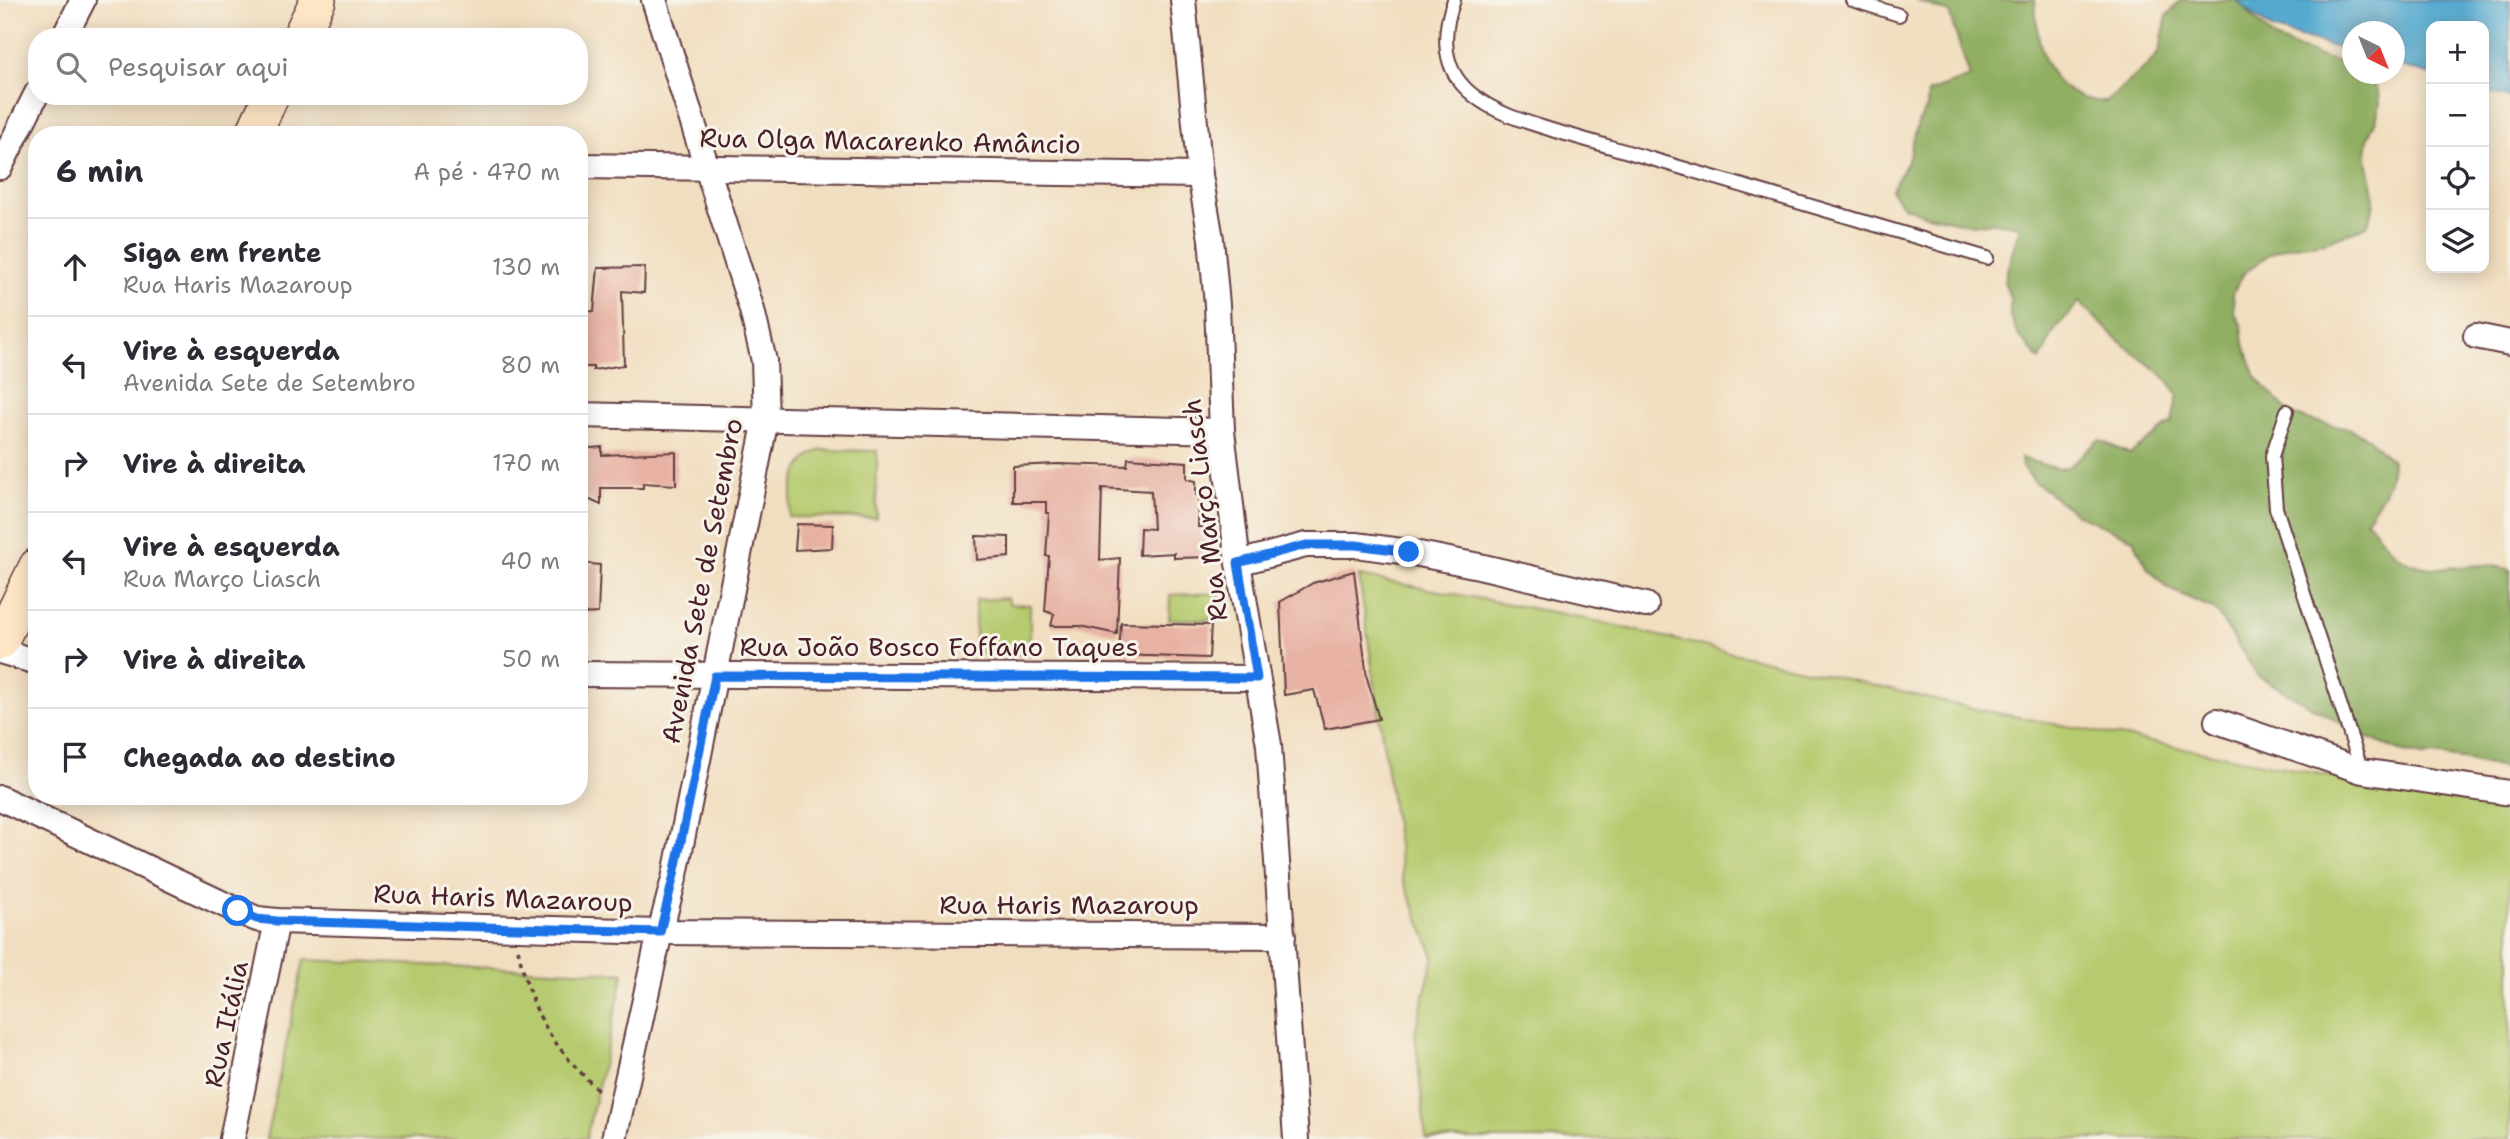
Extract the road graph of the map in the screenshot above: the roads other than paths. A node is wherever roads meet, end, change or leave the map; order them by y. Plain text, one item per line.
1 (83, 0) edge
2 (318, 0) edge
3 (654, 0) edge
4 (1183, 0) edge
5 (1454, 0) edge
6 (1852, 0) edge
7 (1899, 15) dead end
8 (69, 28) edge
9 (304, 28) edge
10 (31, 105) edge
11 (267, 105) edge
12 (257, 126) edge
13 (588, 166) edge
14 (0, 167) edge
15 (708, 169) junction
16 (1200, 175) junction
17 (1987, 258) dead end
18 (2476, 336) dead end
19 (2510, 342) edge
20 (2287, 411) dead end
21 (588, 415) edge
22 (766, 419) junction
23 (1222, 431) junction
24 (1238, 563) junction
25 (28, 584) edge
26 (1646, 605) dead end
27 (0, 642) edge
28 (0, 651) edge
29 (28, 659) edge
30 (588, 674) edge
31 (715, 676) junction
32 (1257, 678) junction
33 (2217, 721) dead end
34 (2362, 771) junction
35 (2510, 793) edge
36 (0, 798) edge
37 (277, 921) junction
38 (660, 932) junction
39 (1283, 936) junction
40 (232, 1139) edge
41 (614, 1139) edge
42 (1296, 1139) edge

1 - 8 street
2 - 9 street
3 - 15 street, Avenida Sete de Setembro
4 - 16 street, Rua Março Liasch
5 - 17 lane
6 - 7 lane
10 - 14 street
11 - 12 street
13 - 15 street, Rua Olga Macarenko Amâncio
15 - 16 street, Rua Olga Macarenko Amâncio
15 - 22 street, Avenida Sete de Setembro
16 - 23 street, Rua Março Liasch
18 - 19 street
20 - 34 lane
21 - 22 street
22 - 23 street
22 - 31 street, Avenida Sete de Setembro
23 - 24 street, Rua Março Liasch
24 - 26 street
24 - 32 street, Rua Março Liasch
25 - 27 street
28 - 29 street
30 - 31 street, Rua João Bosco Foffano Taques
31 - 32 street, Rua João Bosco Foffano Taques
31 - 38 street, Avenida Sete de Setembro
32 - 39 street, Rua Março Liasch
33 - 34 street
34 - 35 street
36 - 37 street, Rua Haris Mazaroup
37 - 38 street, Rua Haris Mazaroup
37 - 40 street, Rua Itália
38 - 39 street, Rua Haris Mazaroup
38 - 41 street, Avenida Sete de Setembro
39 - 42 street, Rua Março Liasch

